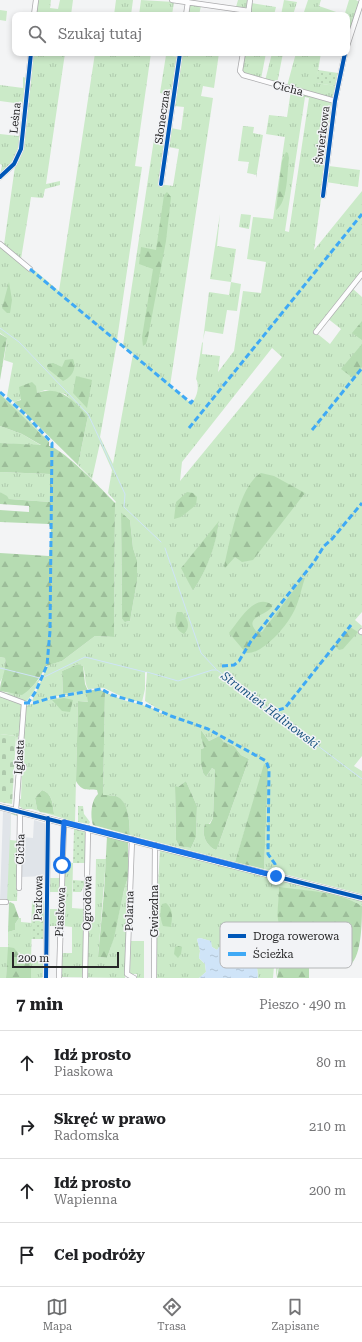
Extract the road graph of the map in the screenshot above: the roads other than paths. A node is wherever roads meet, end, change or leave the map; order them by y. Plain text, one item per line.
1 (36, 0) edge
2 (172, 0) edge
3 (250, 0) edge
4 (362, 0) edge
5 (188, 2) junction
6 (34, 12) edge
7 (186, 12) edge
8 (243, 12) edge
9 (248, 12) edge
10 (350, 37) edge
11 (31, 56) edge
12 (180, 56) edge
13 (243, 56) edge
14 (344, 56) edge
15 (336, 101) junction
16 (0, 177) edge
17 (161, 184) dead end
18 (323, 196) dead end
19 (0, 244) edge
20 (30, 269) dead end
21 (362, 274) edge
22 (316, 332) dead end
23 (0, 694) edge
24 (0, 807) edge
25 (18, 811) junction
26 (48, 818) junction
27 (64, 822) junction
28 (88, 828) junction
29 (132, 839) junction
30 (155, 845) junction
31 (19, 888) dead end
32 (362, 898) edge
33 (0, 902) edge
34 (6, 902) dead end
35 (46, 978) edge
36 (59, 978) edge
37 (85, 978) edge
38 (134, 978) edge
39 (154, 978) edge

1 - 6 street
2 - 5 street
3 - 9 street
4 - 10 street
5 - 7 street
5 - 8 street
11 - 16 street, Leśna
12 - 17 street, Słoneczna
13 - 15 street, Cicha
14 - 15 street, Świerkowa
15 - 18 street, Świerkowa
19 - 20 street
21 - 22 street
23 - 25 street, Iglasta
24 - 25 street
25 - 26 street
25 - 31 street, Cicha
26 - 27 street
26 - 35 street, Parkowa
27 - 28 street
27 - 36 street, Piaskowa
28 - 29 street
28 - 37 street, Ogrodowa
29 - 30 street
29 - 38 street, Polarna
30 - 32 street
30 - 39 street, Gwiezdna
33 - 34 street

